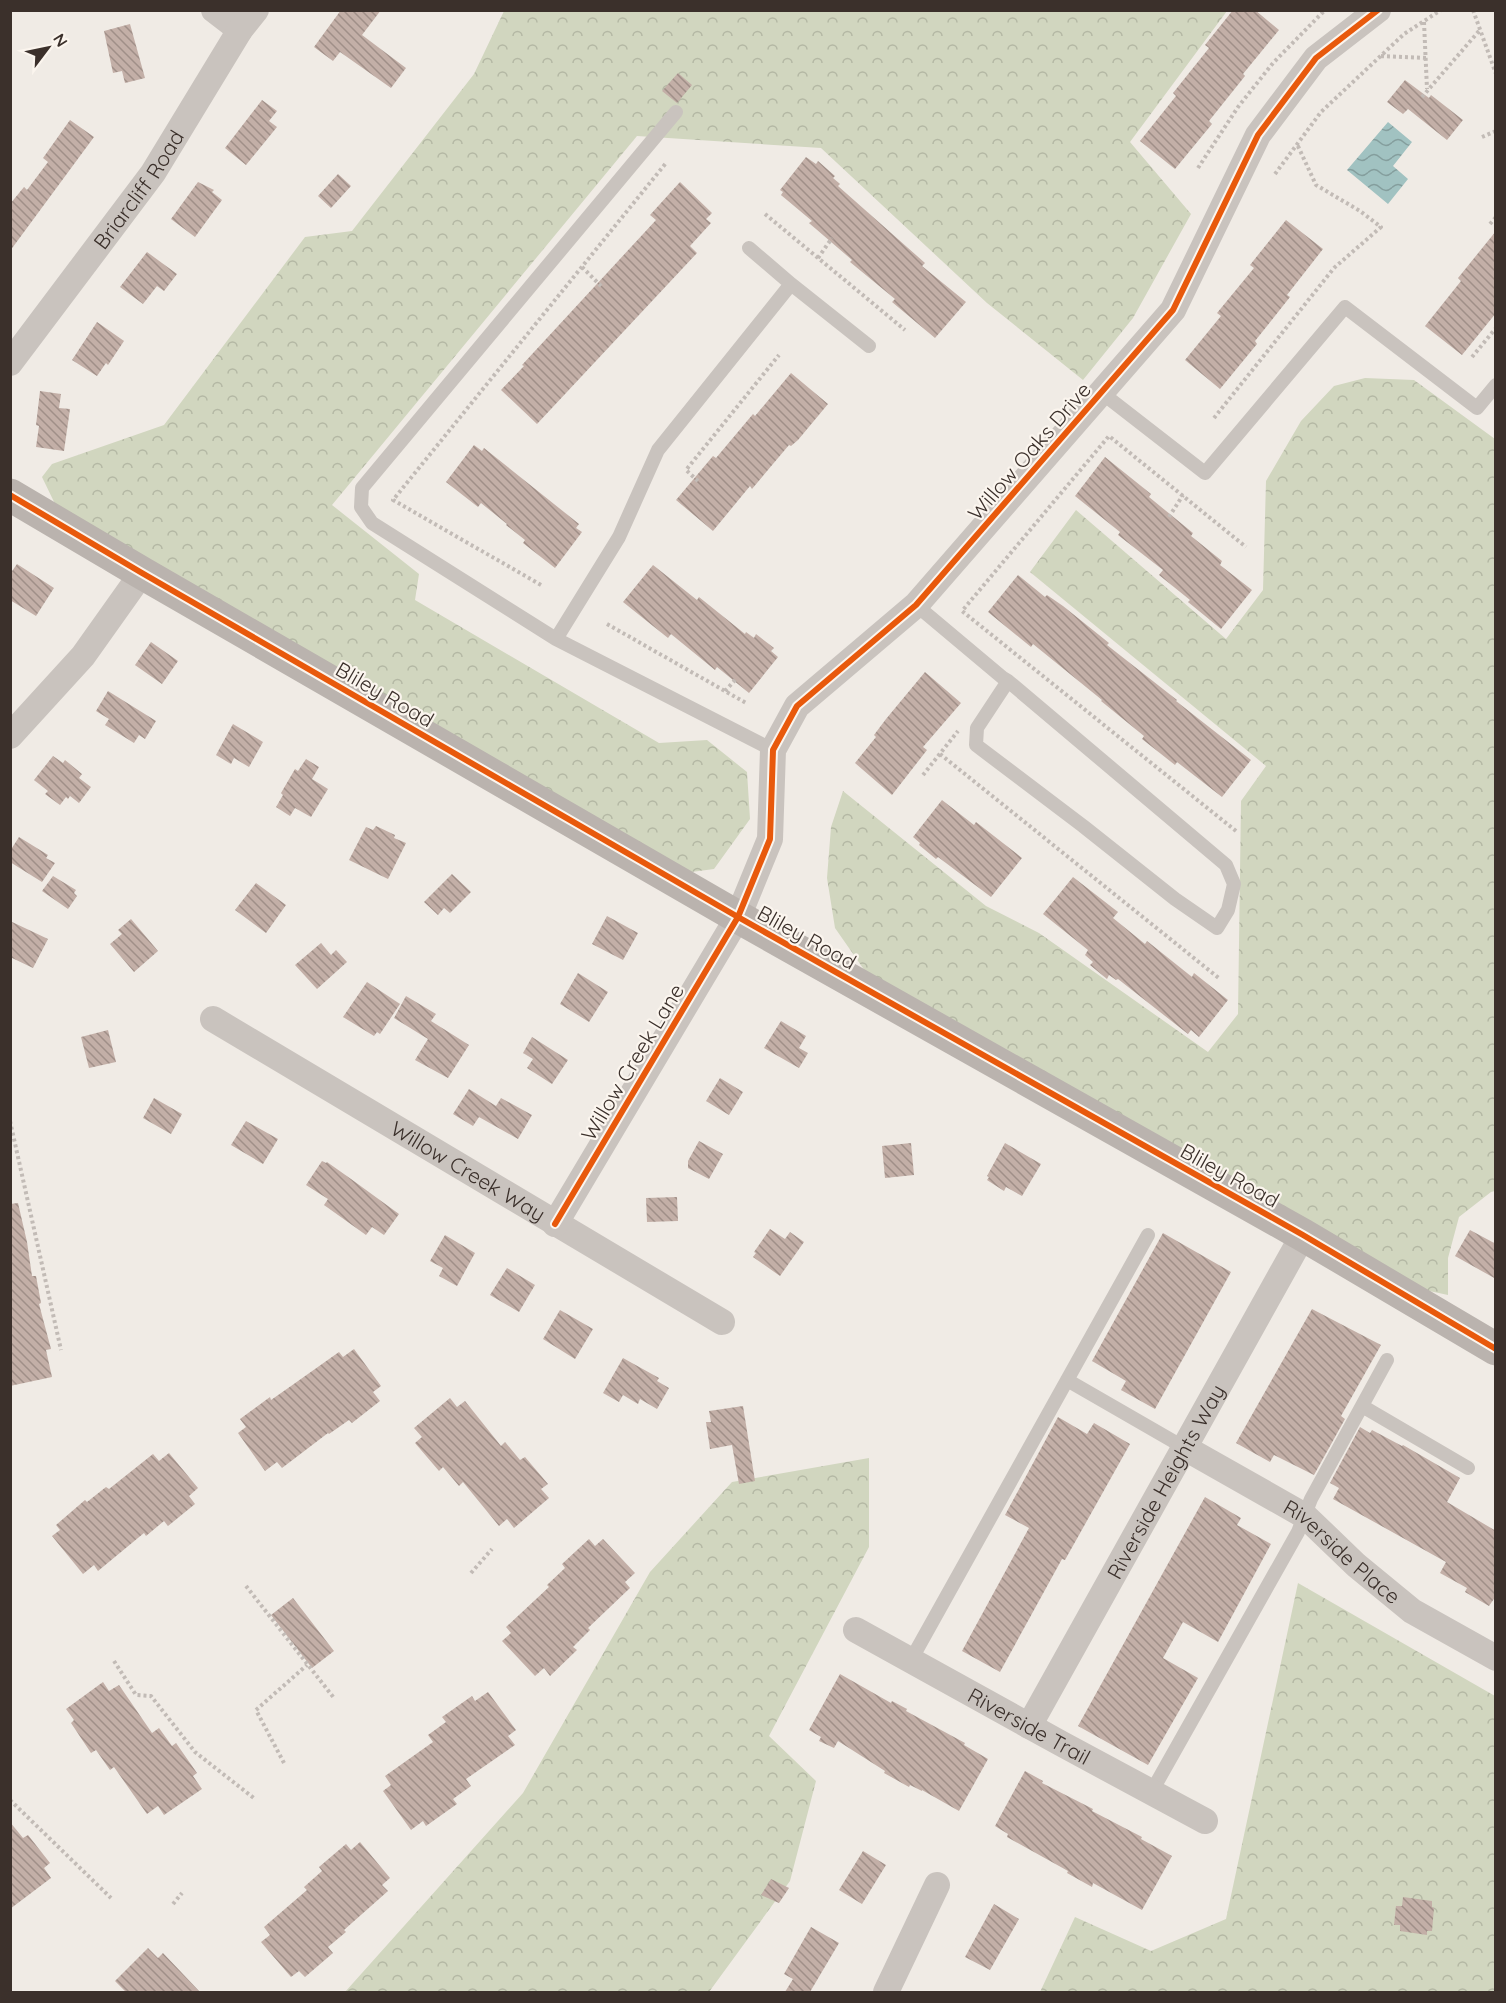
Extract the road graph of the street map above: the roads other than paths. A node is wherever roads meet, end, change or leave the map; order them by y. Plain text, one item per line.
1 (214, 10) edge
2 (1378, 10) edge
3 (248, 20) edge
4 (676, 112) dead end
5 (749, 249) dead end
6 (791, 284) junction
7 (869, 346) dead end
8 (10, 363) edge
9 (1496, 385) edge
10 (1102, 393) junction
11 (10, 495) edge
12 (142, 573) junction
13 (916, 605) junction
14 (556, 639) junction
15 (1008, 681) junction
16 (10, 735) edge
17 (773, 750) junction
18 (738, 917) junction
19 (213, 1019) dead end
20 (555, 1224) junction
21 (1148, 1235) dead end
22 (1302, 1235) junction
23 (722, 1322) dead end
24 (1496, 1349) edge
25 (1387, 1360) dead end
26 (1067, 1380) junction
27 (1362, 1406) junction
28 (1185, 1448) junction
29 (1468, 1468) dead end
30 (1305, 1516) junction
31 (856, 1630) dead end
32 (1496, 1658) edge
33 (911, 1660) junction
34 (1029, 1726) junction
35 (1152, 1791) junction
36 (1205, 1821) dead end
37 (937, 1885) dead end
38 (886, 1992) edge

1 - 3 street
2 - 10 street, Willow Oaks Drive
3 - 8 street, Briarcliff Road
4 - 14 lane
5 - 6 lane
6 - 7 lane
6 - 14 lane
9 - 10 lane, Willow Oaks Drive
10 - 13 street, Willow Oaks Drive
11 - 12 street, Bliley Road
12 - 16 street
12 - 18 street, Bliley Road
13 - 15 lane
13 - 17 street, Willow Oaks Drive
14 - 17 lane
15 - 15 lane
17 - 18 street, Willow Oaks Drive
18 - 20 street, Willow Creek Lane
18 - 22 street, Bliley Road
19 - 20 street, Willow Creek Way
20 - 23 street, Willow Creek Way
21 - 26 lane
22 - 24 street, Bliley Road
22 - 28 street, Riverside Heights Way
25 - 27 lane
26 - 28 lane
26 - 33 lane
27 - 29 lane
27 - 30 lane
28 - 30 street, Riverside Place
28 - 34 street, Riverside Heights Way
30 - 32 street, Riverside Place
30 - 35 lane
31 - 33 street, Riverside Trail
33 - 34 street, Riverside Trail
34 - 35 street, Riverside Trail
35 - 36 street, Riverside Trail
37 - 38 street

